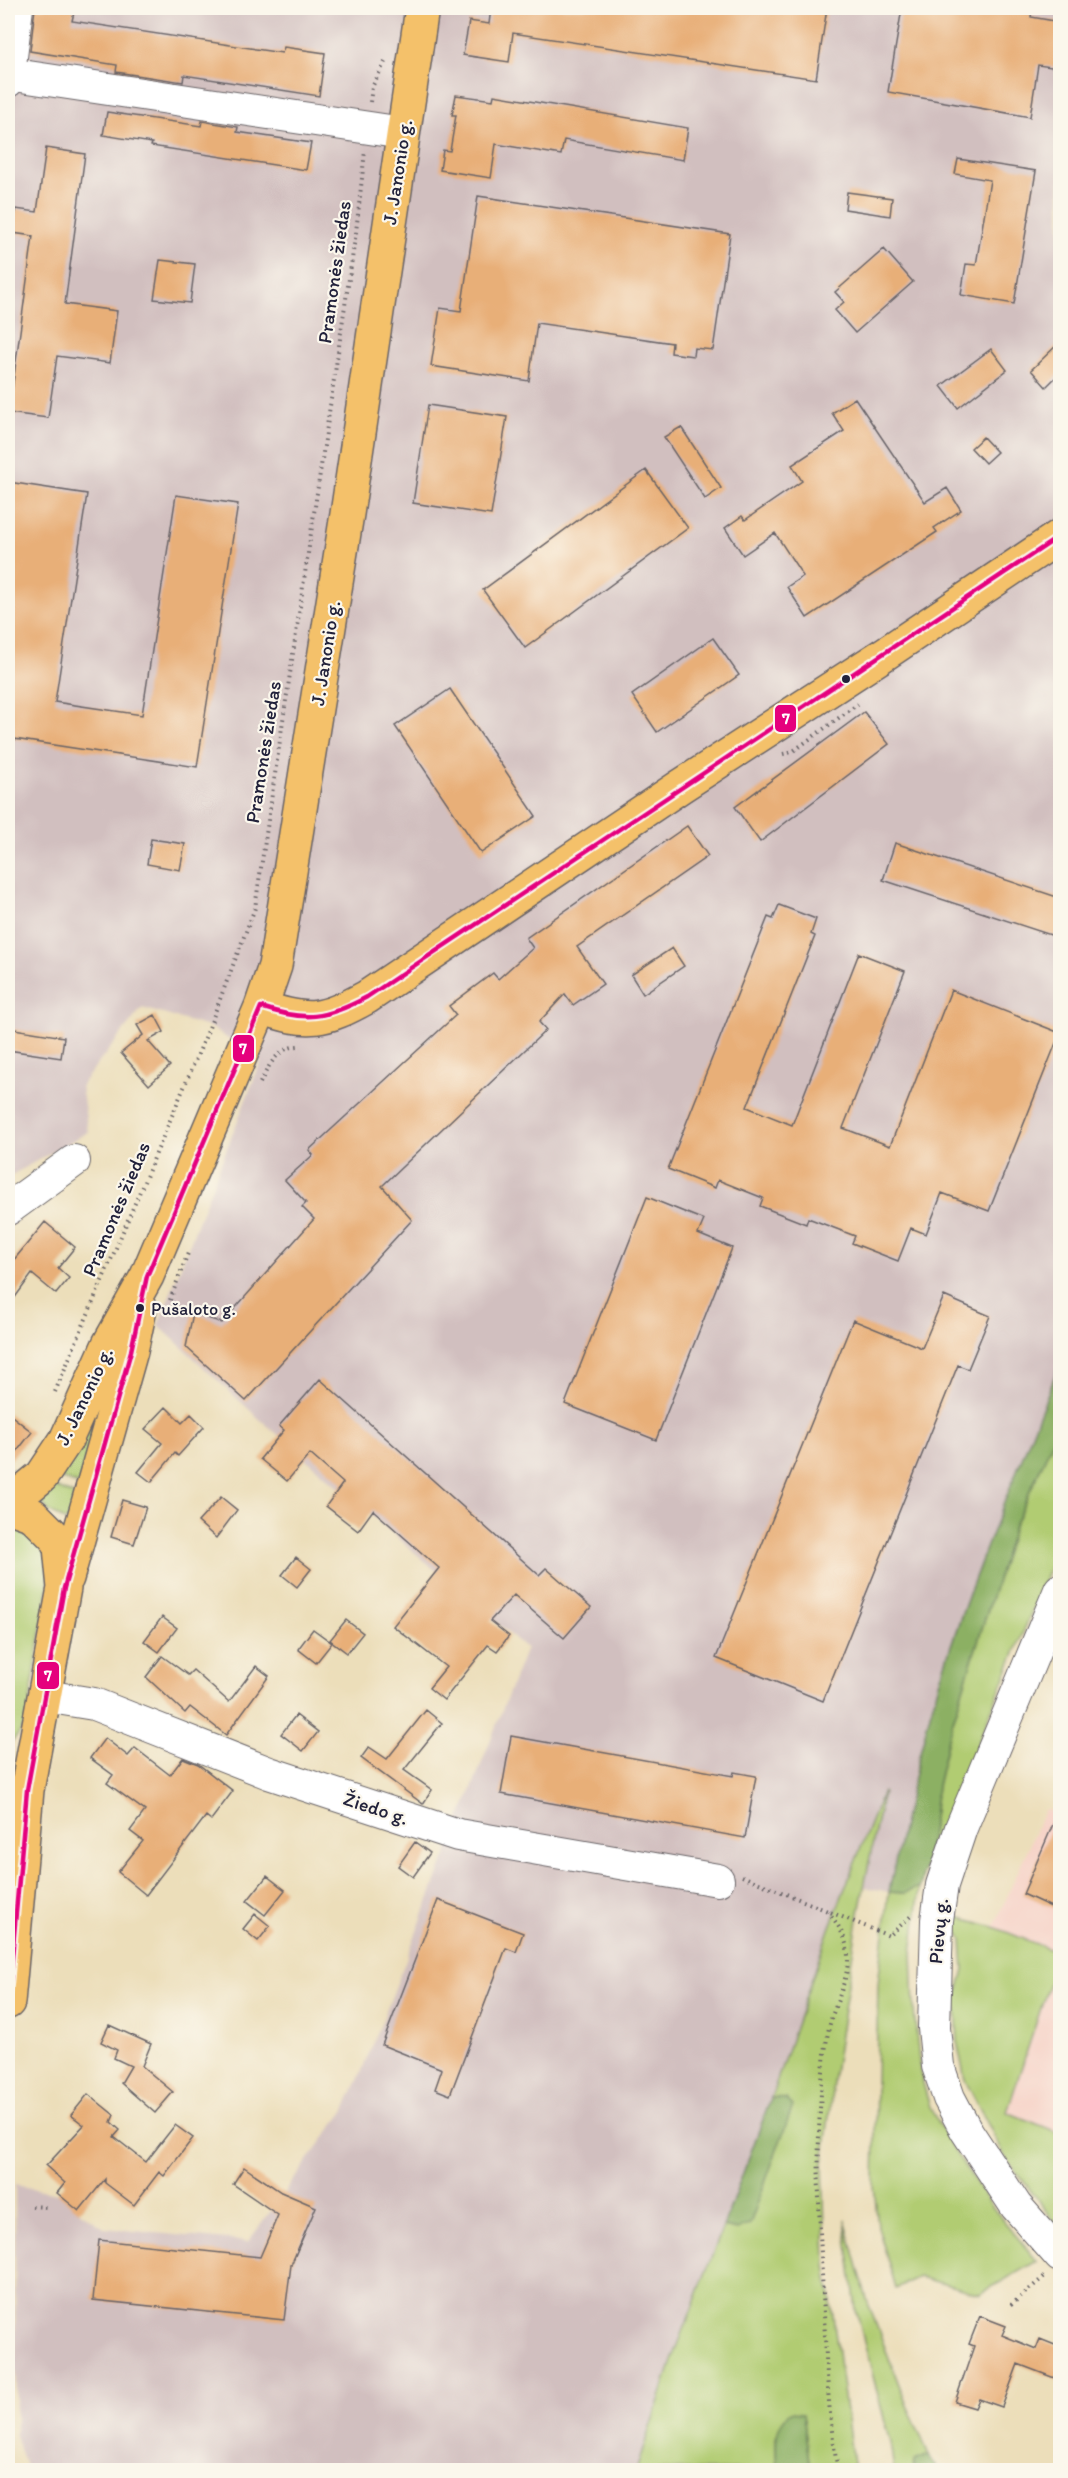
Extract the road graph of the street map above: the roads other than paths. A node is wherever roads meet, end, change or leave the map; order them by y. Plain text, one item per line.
1 (17, 8) edge
2 (422, 8) edge
3 (8, 74) edge
4 (8, 81) edge
5 (404, 133) junction
6 (1060, 536) edge
7 (261, 1007) junction
8 (74, 1161) dead end
9 (8, 1209) edge
10 (147, 1276) junction
11 (8, 1505) edge
12 (64, 1588) junction
13 (1060, 1590) edge
14 (45, 1696) junction
15 (34, 1743) junction
16 (8, 1766) edge
17 (718, 1880) road end
18 (8, 2002) edge
19 (1056, 2263) edge

1 - 3 street
2 - 5 main road, J. Janonio g.
3 - 4 street
3 - 5 street
5 - 7 main road, J. Janonio g.
6 - 7 main road
7 - 10 main road, J. Janonio g.
8 - 9 street
10 - 11 main road, J. Janonio g.
10 - 12 main road, J. Janonio g.
11 - 12 main road
12 - 14 main road
13 - 19 street, Pievų g.
14 - 15 main road
14 - 17 street, Žiedo g.
15 - 16 main road
15 - 18 main road

